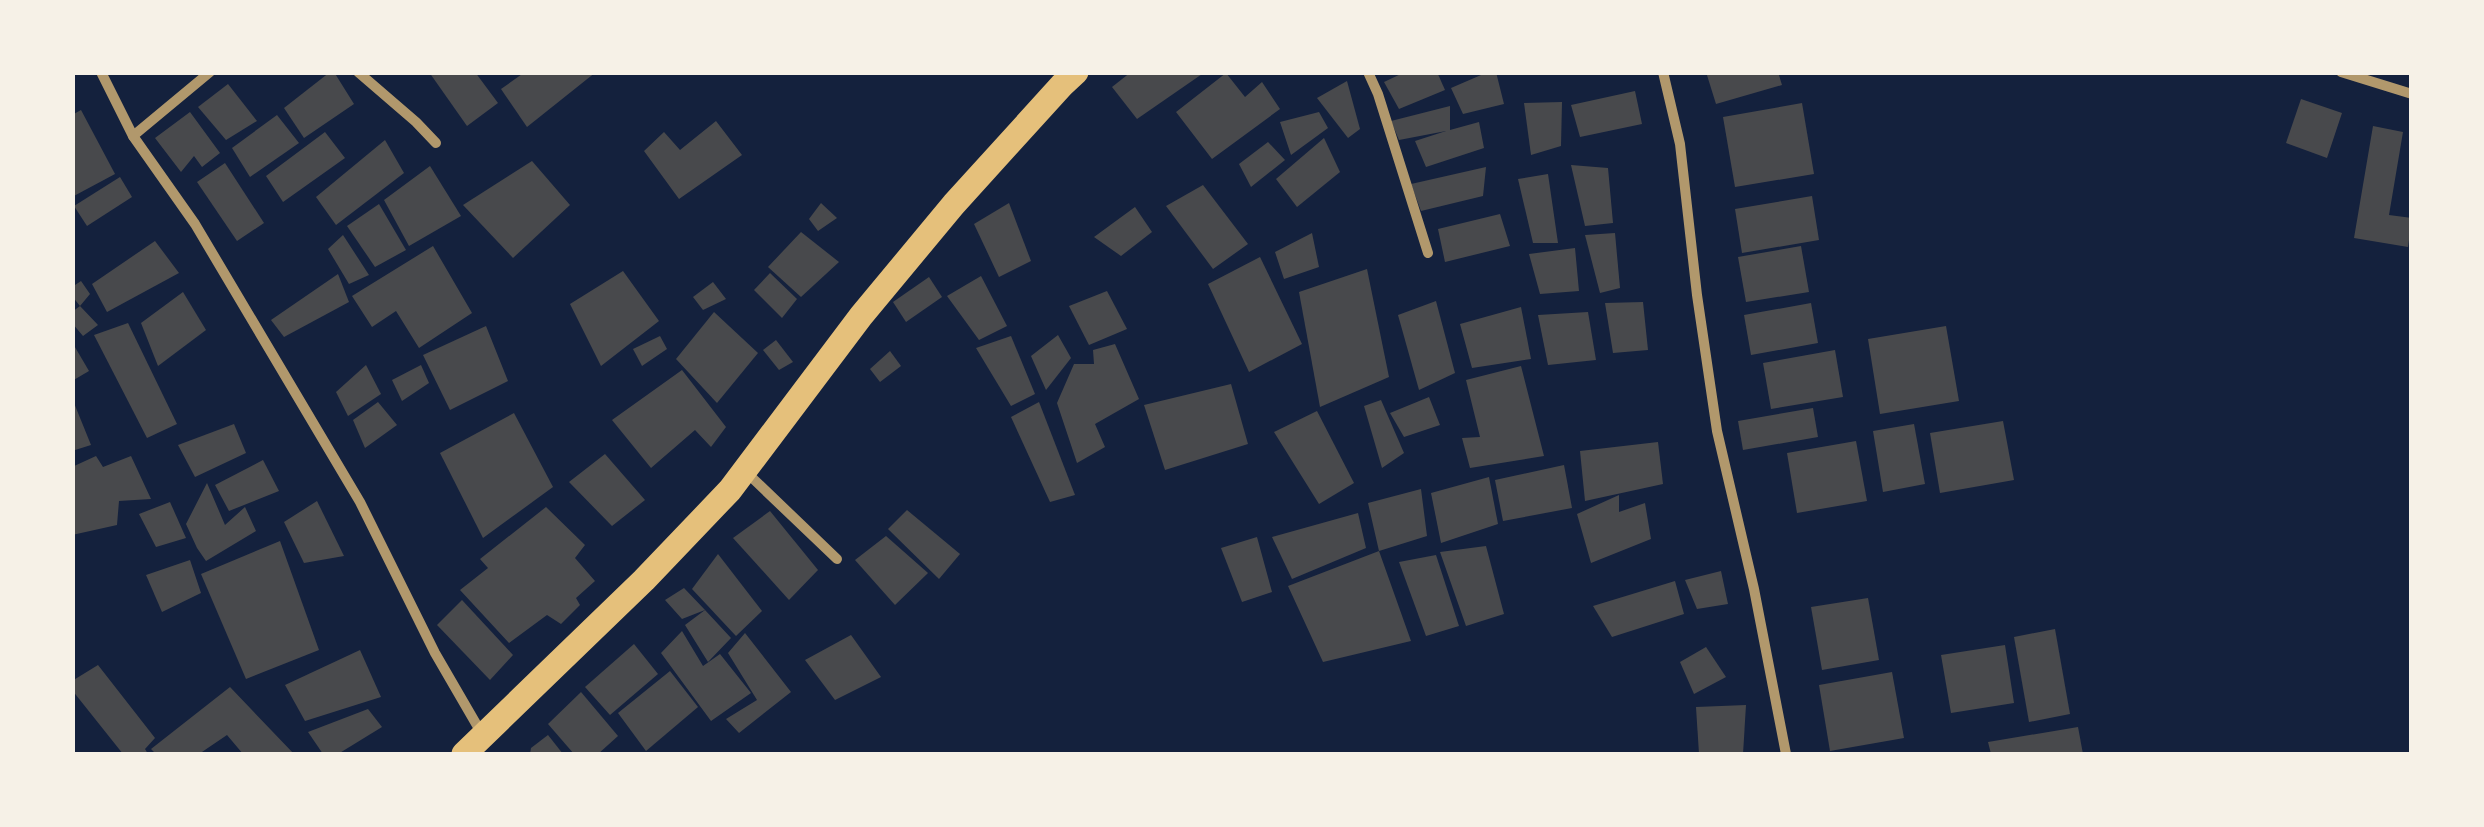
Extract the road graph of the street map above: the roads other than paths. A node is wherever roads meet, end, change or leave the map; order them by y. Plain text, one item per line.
1 (100, 72) edge
2 (210, 72) edge
3 (358, 72) edge
4 (1076, 72) edge
5 (1368, 72) edge
6 (1664, 72) edge
7 (2341, 72) edge
8 (2412, 94) edge
9 (133, 136) junction
10 (436, 143) dead end
11 (1428, 254) dead end
12 (744, 470) junction
13 (838, 559) dead end
14 (484, 736) junction
15 (464, 754) edge
16 (1786, 754) edge

1 - 9 street
2 - 9 street
3 - 10 street
4 - 12 main road
5 - 11 street
6 - 16 street
7 - 8 street
9 - 14 street
12 - 13 street
12 - 14 main road
14 - 15 main road

